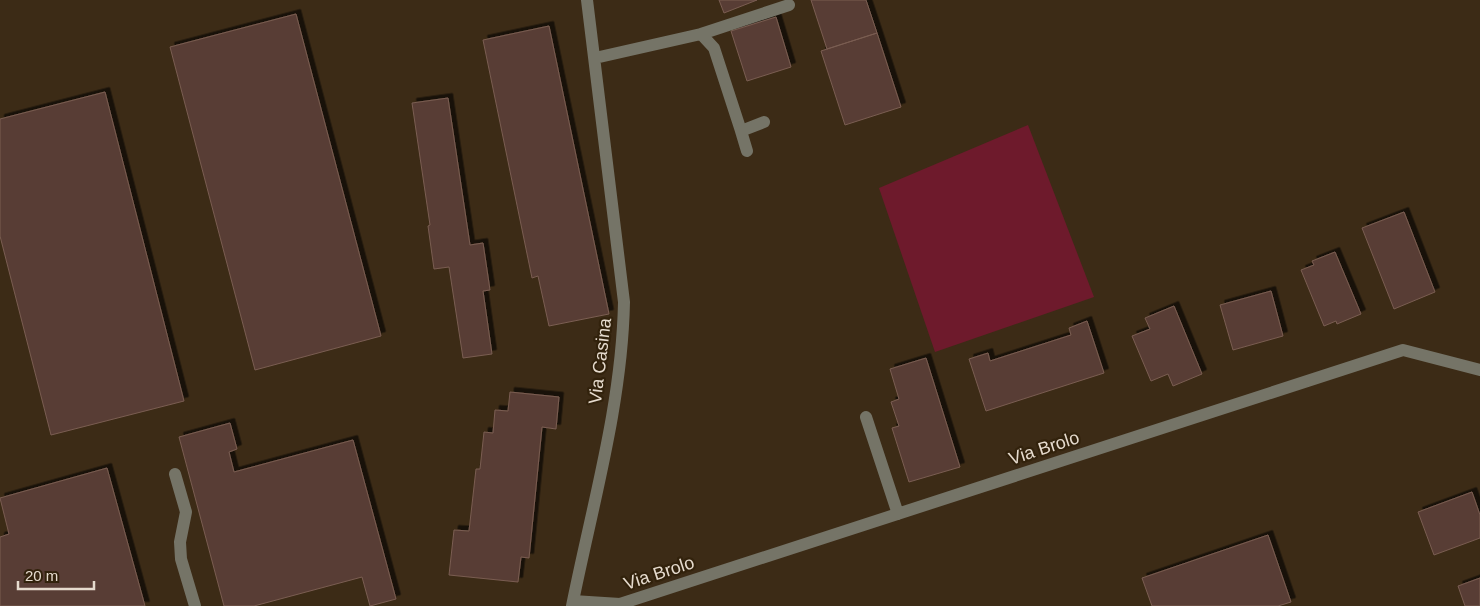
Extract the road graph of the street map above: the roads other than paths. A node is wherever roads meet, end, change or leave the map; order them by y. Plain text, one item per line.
1 (587, 0) edge
2 (789, 5) dead end
3 (701, 34) junction
4 (595, 58) junction
5 (764, 122) dead end
6 (744, 130) junction
7 (747, 151) dead end
8 (1480, 370) edge
9 (866, 417) dead end
10 (175, 474) dead end
11 (898, 514) junction
12 (572, 603) edge
13 (619, 605) edge
14 (195, 606) edge

1 - 4 street, Via Casina
2 - 3 street
3 - 4 street
3 - 6 street
4 - 12 street, Via Casina
5 - 6 street
6 - 7 street
8 - 11 street, Via Brolo
9 - 11 street
10 - 14 street
11 - 13 street, Via Brolo
12 - 13 street, Via Brolo

